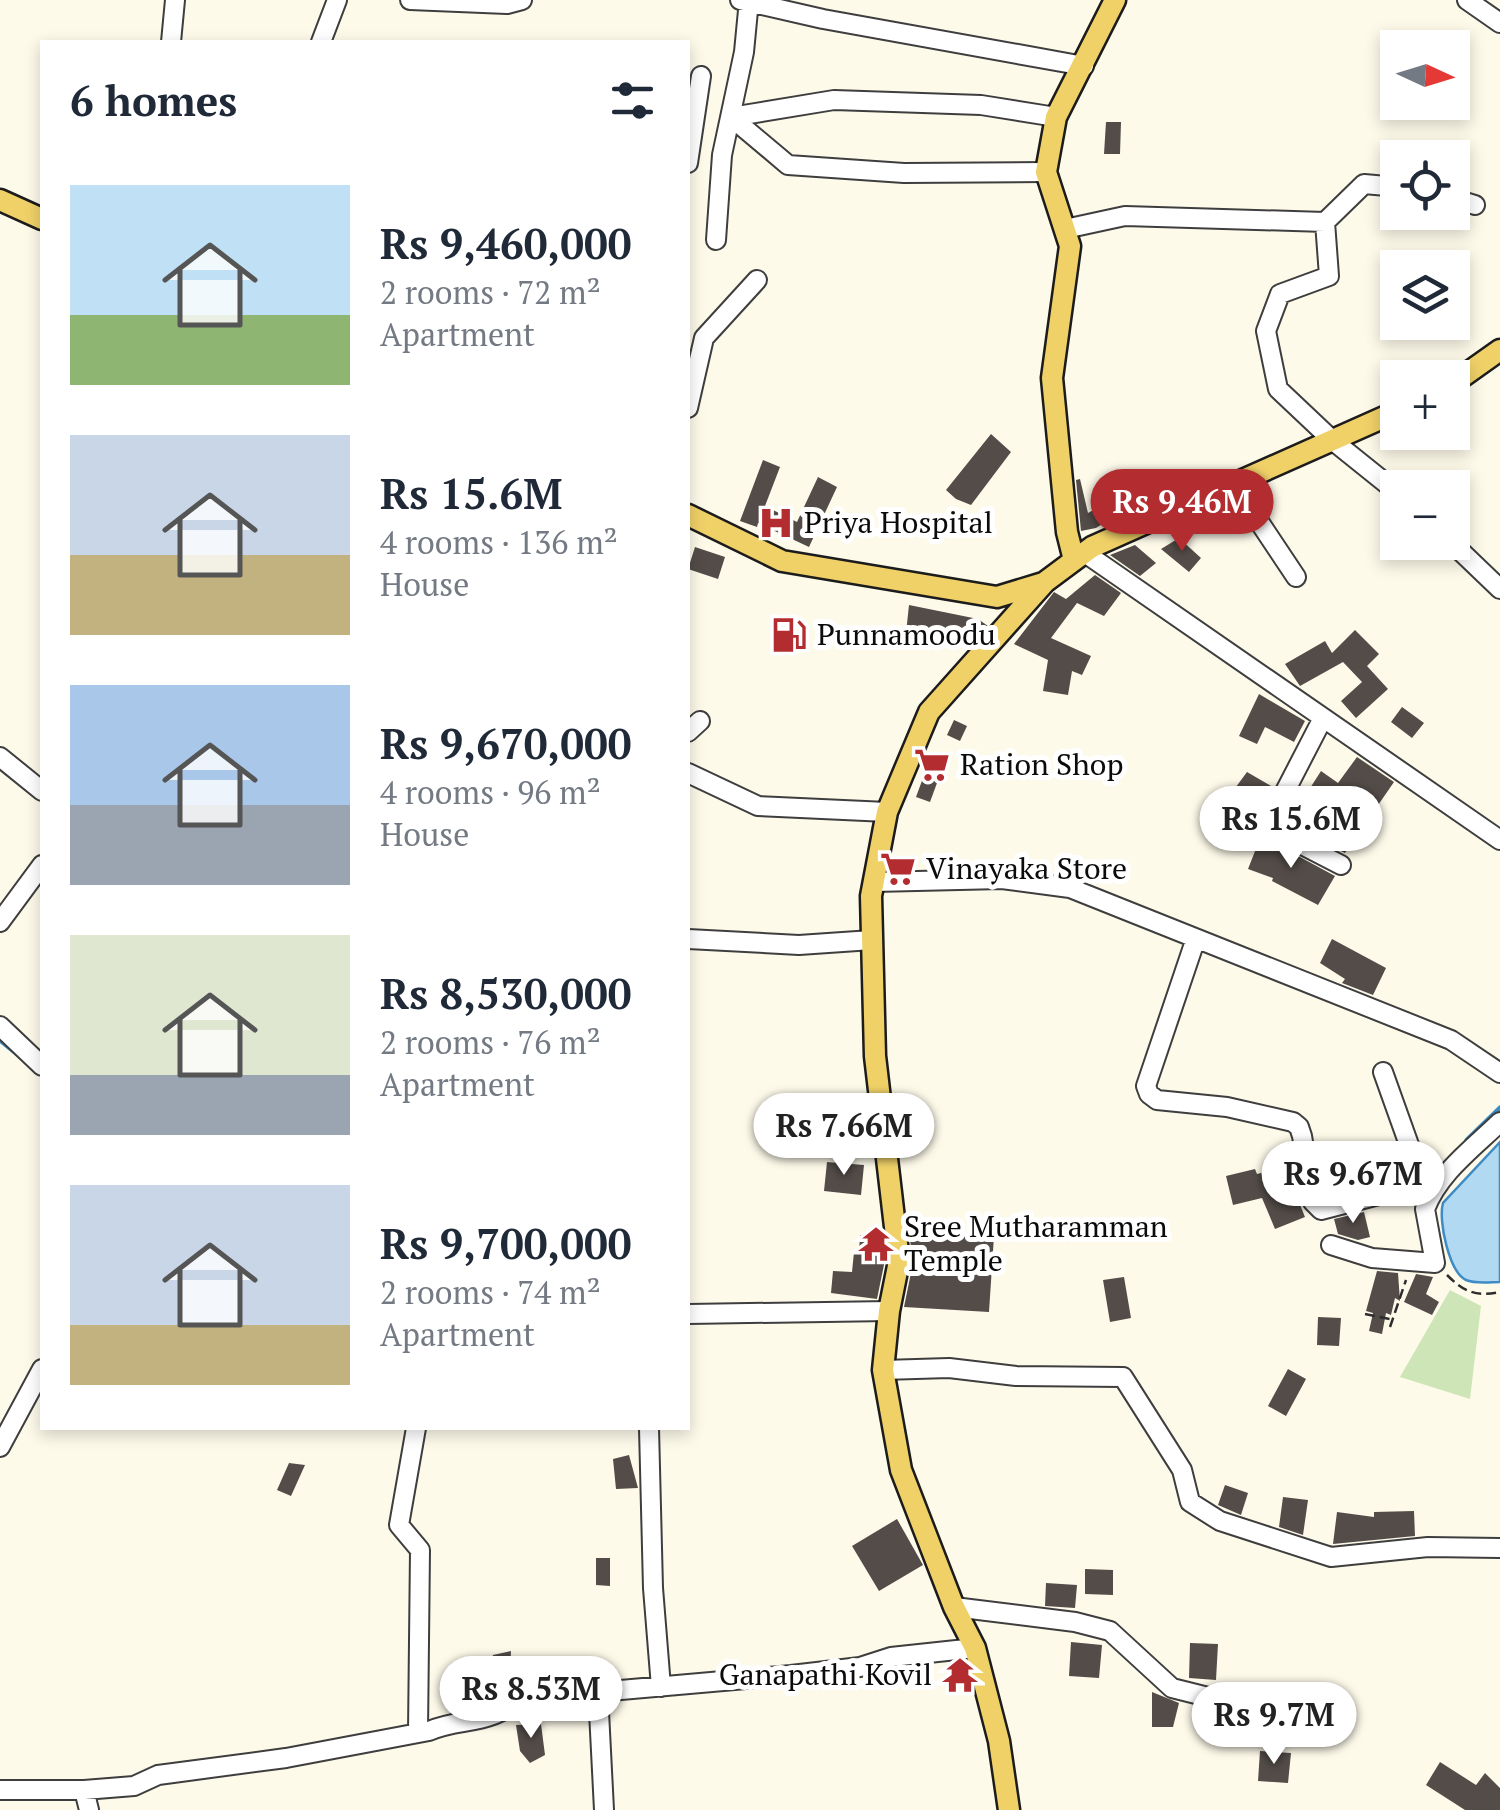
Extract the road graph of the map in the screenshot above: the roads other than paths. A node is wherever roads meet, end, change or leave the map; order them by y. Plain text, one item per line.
1 (176, 0) edge
2 (338, 0) edge
3 (410, 0) edge
4 (522, 0) edge
5 (1115, 0) edge
6 (1467, 0) edge
7 (745, 1) edge
8 (1500, 23) edge
9 (171, 40) edge
10 (322, 40) edge
11 (1084, 66) junction
12 (701, 76) dead end
13 (731, 117) junction
14 (1056, 117) junction
15 (690, 150) edge
16 (1046, 172) junction
17 (1380, 185) edge
18 (0, 200) edge
19 (1470, 203) edge
20 (1475, 205) dead end
21 (40, 217) edge
22 (1325, 222) junction
23 (1065, 229) junction
24 (716, 240) dead end
25 (757, 280) dead end
26 (1500, 350) edge
27 (1470, 371) edge
28 (690, 399) edge
29 (1380, 419) edge
30 (1332, 440) junction
31 (1380, 478) edge
32 (1234, 484) junction
33 (690, 516) edge
34 (1079, 557) junction
35 (1470, 560) edge
36 (1296, 577) dead end
37 (1044, 582) junction
38 (1500, 588) edge
39 (1323, 718) junction
40 (0, 756) edge
41 (690, 773) edge
42 (40, 788) edge
43 (886, 812) junction
44 (1500, 840) edge
45 (1341, 865) dead end
46 (40, 867) edge
47 (874, 882) junction
48 (0, 922) edge
49 (690, 939) edge
50 (872, 940) junction
51 (1195, 941) junction
52 (0, 1026) edge
53 (40, 1064) edge
54 (1383, 1072) dead end
55 (1500, 1073) edge
56 (1500, 1122) edge
57 (1432, 1182) junction
58 (1331, 1245) dead end
59 (889, 1311) junction
60 (690, 1314) edge
61 (883, 1370) junction
62 (40, 1373) edge
63 (416, 1430) edge
64 (649, 1430) edge
65 (0, 1447) edge
66 (1500, 1548) edge
67 (954, 1607) junction
68 (974, 1648) junction
69 (661, 1687) junction
70 (598, 1692) junction
71 (1253, 1700) dead end
72 (418, 1732) junction
73 (0, 1790) edge
74 (84, 1790) junction
75 (89, 1810) edge
76 (604, 1810) edge
77 (1009, 1810) edge

1 - 9 street
2 - 10 street
3 - 4 street
5 - 11 main road
6 - 8 street
7 - 11 street
7 - 13 street
11 - 14 main road
12 - 15 street
13 - 14 street
13 - 16 street
13 - 24 street
14 - 16 main road
16 - 23 main road
17 - 22 street
18 - 21 main road
19 - 20 street
22 - 23 street
22 - 30 street
23 - 34 main road
25 - 28 street
26 - 27 main road
29 - 30 main road
30 - 31 street
30 - 32 main road
32 - 34 main road
32 - 36 street
33 - 37 main road
34 - 37 main road
34 - 39 street
35 - 38 street
37 - 43 main road
39 - 44 street
39 - 45 street
40 - 42 street
41 - 43 street
43 - 47 main road
46 - 48 street
47 - 50 main road
47 - 51 street
49 - 50 street
50 - 59 main road
51 - 55 street
51 - 57 street
52 - 53 street
54 - 57 street
56 - 57 street
57 - 58 street
59 - 60 street
59 - 61 main road
61 - 66 street
61 - 67 main road
62 - 65 street
63 - 72 street
64 - 69 street
67 - 68 main road
67 - 71 street
68 - 69 street
68 - 77 main road
69 - 70 street
70 - 72 street
70 - 76 street
72 - 74 street
73 - 74 street
74 - 75 street

